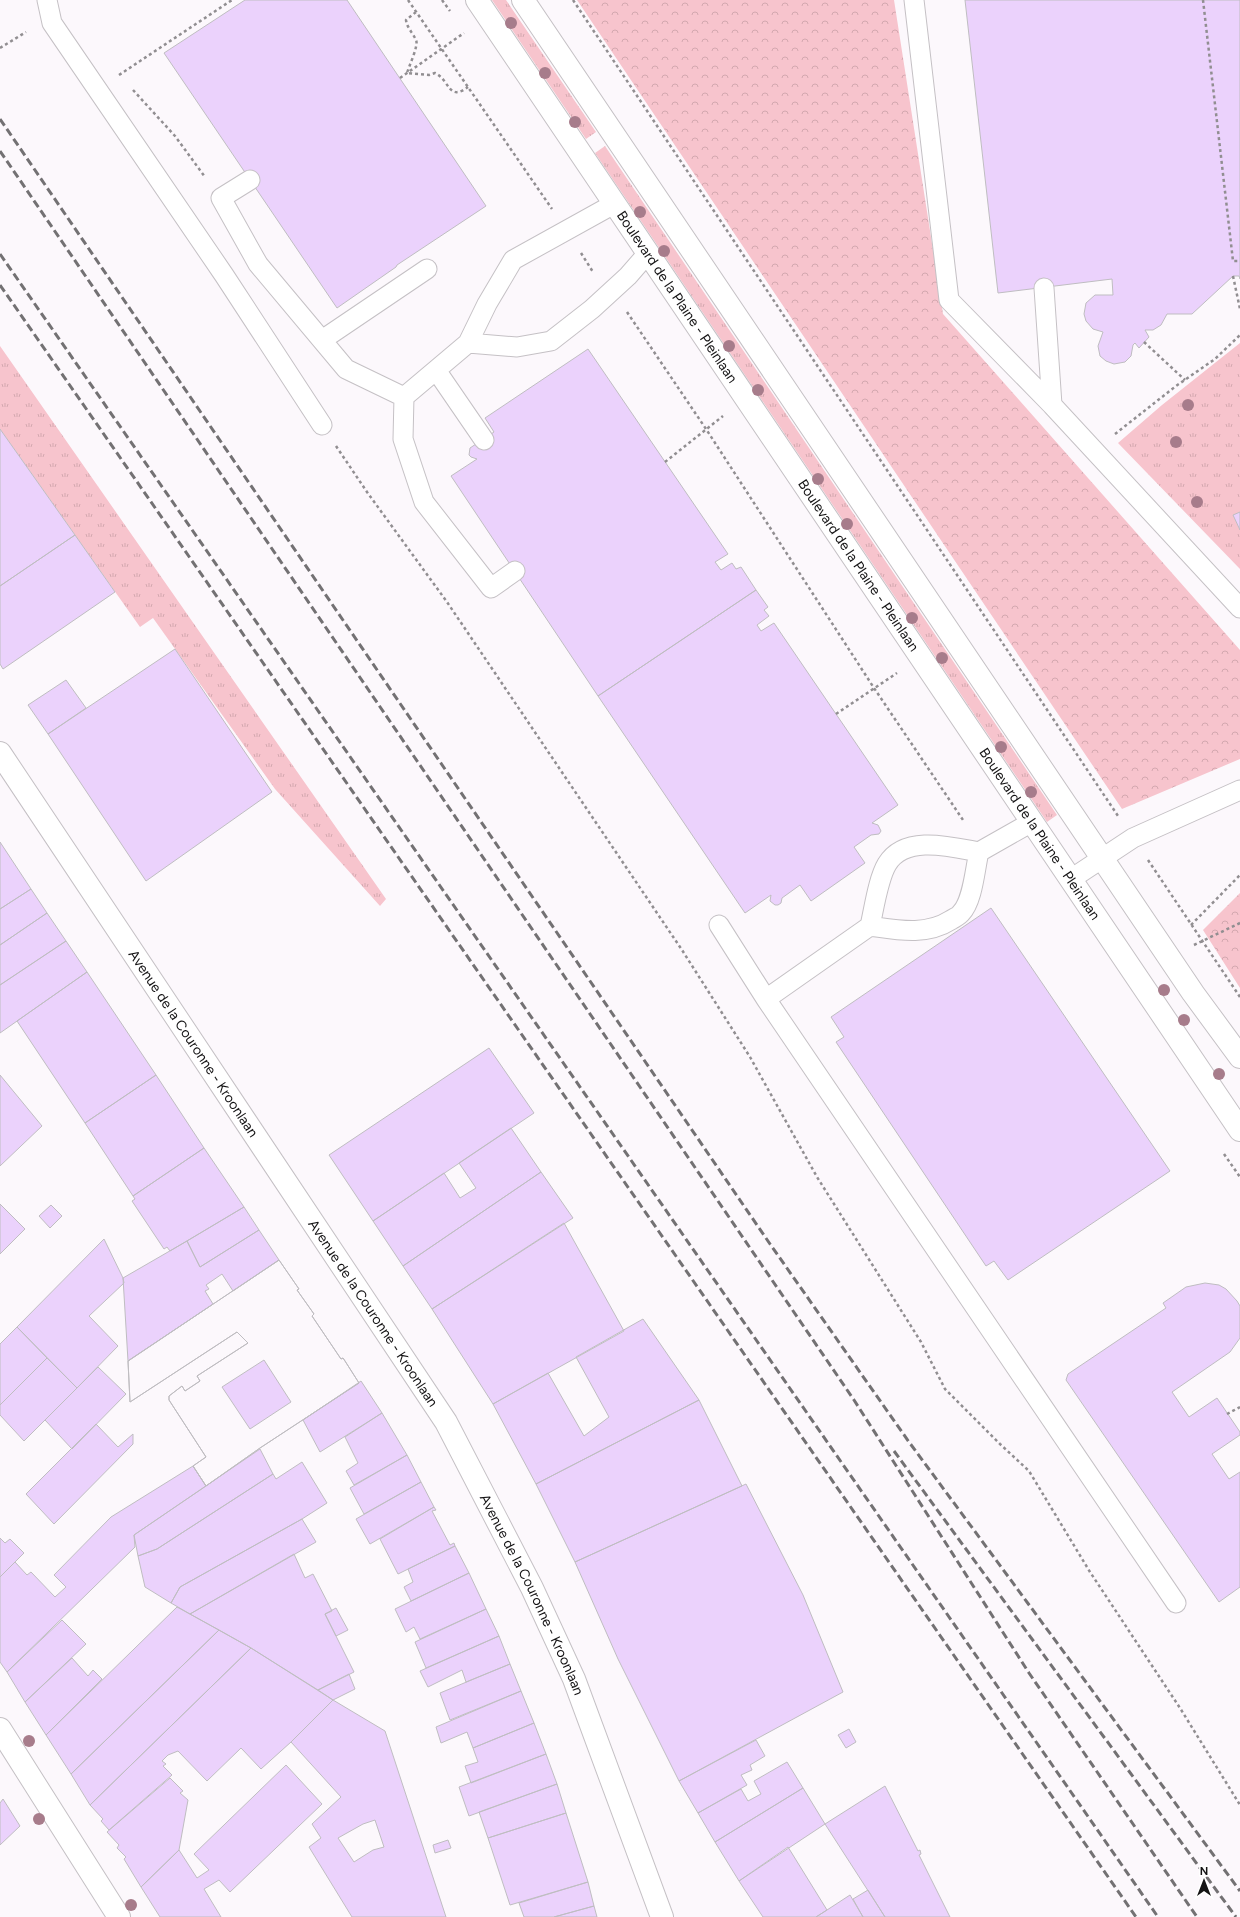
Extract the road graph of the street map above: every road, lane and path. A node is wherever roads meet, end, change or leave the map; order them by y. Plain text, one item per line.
1 (47, 0) edge
2 (232, 0) edge
3 (477, 0) edge
4 (523, 0) edge
5 (573, 0) edge
6 (914, 0) edge
7 (1203, 0) edge
8 (416, 12) dead end
9 (464, 33) dead end
10 (114, 69) dead end
11 (407, 73) junction
12 (119, 75) junction
13 (400, 78) dead end
14 (124, 80) dead end
15 (129, 86) dead end
16 (468, 87) dead end
17 (250, 180) dead end
18 (221, 198) junction
19 (614, 204) junction
20 (648, 253) junction
21 (1240, 261) edge
22 (427, 269) dead end
23 (1232, 276) dead end
24 (1044, 288) dead end
25 (1240, 309) edge
26 (1240, 335) edge
27 (322, 340) junction
28 (1144, 342) dead end
29 (468, 343) junction
30 (436, 370) junction
31 (1185, 380) junction
32 (404, 397) junction
33 (1052, 405) junction
34 (723, 416) dead end
35 (322, 425) joint
36 (706, 429) junction
37 (1113, 436) dead end
38 (484, 440) dead end
39 (666, 462) dead end
40 (515, 571) dead end
41 (1240, 608) edge
42 (897, 673) dead end
43 (874, 688) junction
44 (836, 714) dead end
45 (3, 764) edge
46 (1240, 790) edge
47 (1032, 822) junction
48 (1133, 838) junction
49 (981, 850) junction
50 (1103, 858) junction
51 (1240, 875) edge
52 (1071, 879) junction
53 (1240, 923) edge
54 (718, 925) dead end
55 (1191, 925) junction
56 (870, 926) junction
57 (1202, 940) junction
58 (1192, 946) dead end
59 (1240, 996) edge
60 (766, 999) junction
61 (1240, 1057) edge
62 (1240, 1130) edge
63 (1240, 1407) edge
64 (1227, 1414) dead end
65 (1176, 1603) dead end
66 (0, 1729) edge
67 (1240, 1805) edge
68 (119, 1917) edge
69 (662, 1917) edge

1 - 35 lane
2 - 12 path
3 - 19 main road, Boulevard de la Plaine - Pleinlaan
4 - 50 main road
5 - 48 path
6 - 33 lane
7 - 21 path
8 - 11 path
9 - 11 path
10 - 12 path
11 - 13 path
11 - 16 path
12 - 14 path
15 - 18 path
17 - 18 lane
18 - 27 lane
19 - 20 main road, Boulevard de la Plaine - Pleinlaan
19 - 29 lane
20 - 29 lane
20 - 47 main road, Boulevard de la Plaine - Pleinlaan
22 - 27 lane
23 - 25 path
24 - 33 lane
26 - 31 path
27 - 32 lane
28 - 31 path
29 - 30 lane
30 - 32 lane
30 - 38 lane
31 - 37 path
32 - 40 lane
33 - 41 lane
34 - 36 path
35 - 67 path
36 - 39 path
36 - 43 path
42 - 43 path
43 - 44 path
43 - 49 path
45 - 69 main road, Avenue de la Couronne - Kroonlaan
46 - 48 lane
47 - 49 lane
47 - 52 main road, Boulevard de la Plaine - Pleinlaan
48 - 50 lane
48 - 55 path
49 - 56 lane
49 - 56 lane
50 - 52 lane
50 - 61 main road
51 - 55 path
52 - 62 main road, Boulevard de la Plaine - Pleinlaan
53 - 57 path
54 - 60 lane
55 - 57 path
56 - 60 lane
57 - 58 path
57 - 59 path
60 - 65 lane
63 - 64 path
66 - 68 main road

